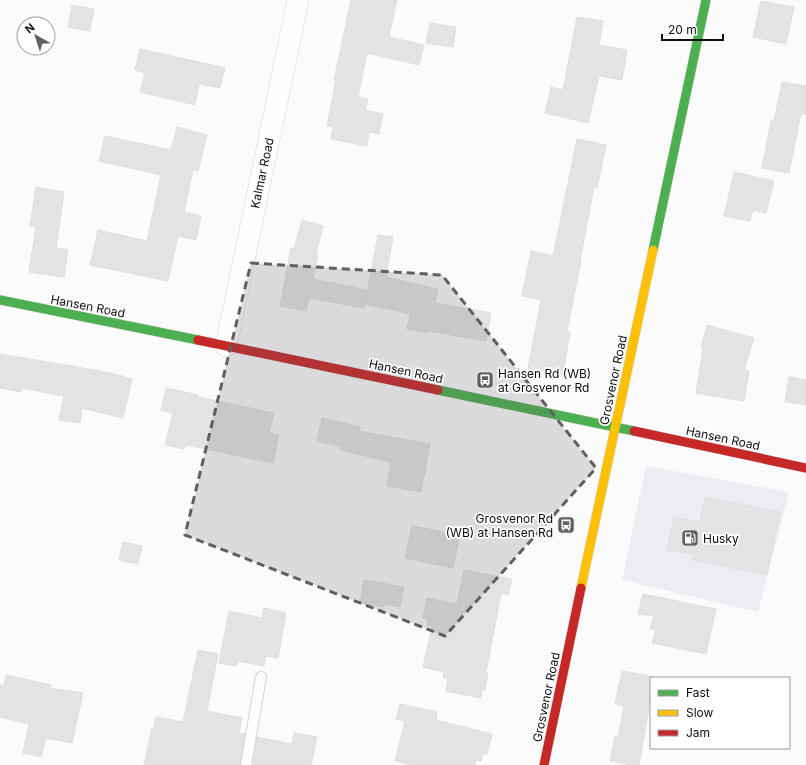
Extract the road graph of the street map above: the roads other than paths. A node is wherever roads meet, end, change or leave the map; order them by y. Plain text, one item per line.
1 (298, 0) edge
2 (706, 0) edge
3 (0, 300) edge
4 (226, 346) junction
5 (615, 428) junction
6 (806, 468) edge
7 (261, 677) dead end
8 (246, 765) edge
9 (544, 765) edge

1 - 4 street, Kalmar Road
2 - 5 main road, Grosvenor Road
3 - 4 main road, Hansen Road
4 - 5 main road, Hansen Road
5 - 6 main road, Hansen Road
5 - 9 main road, Grosvenor Road
7 - 8 lane

